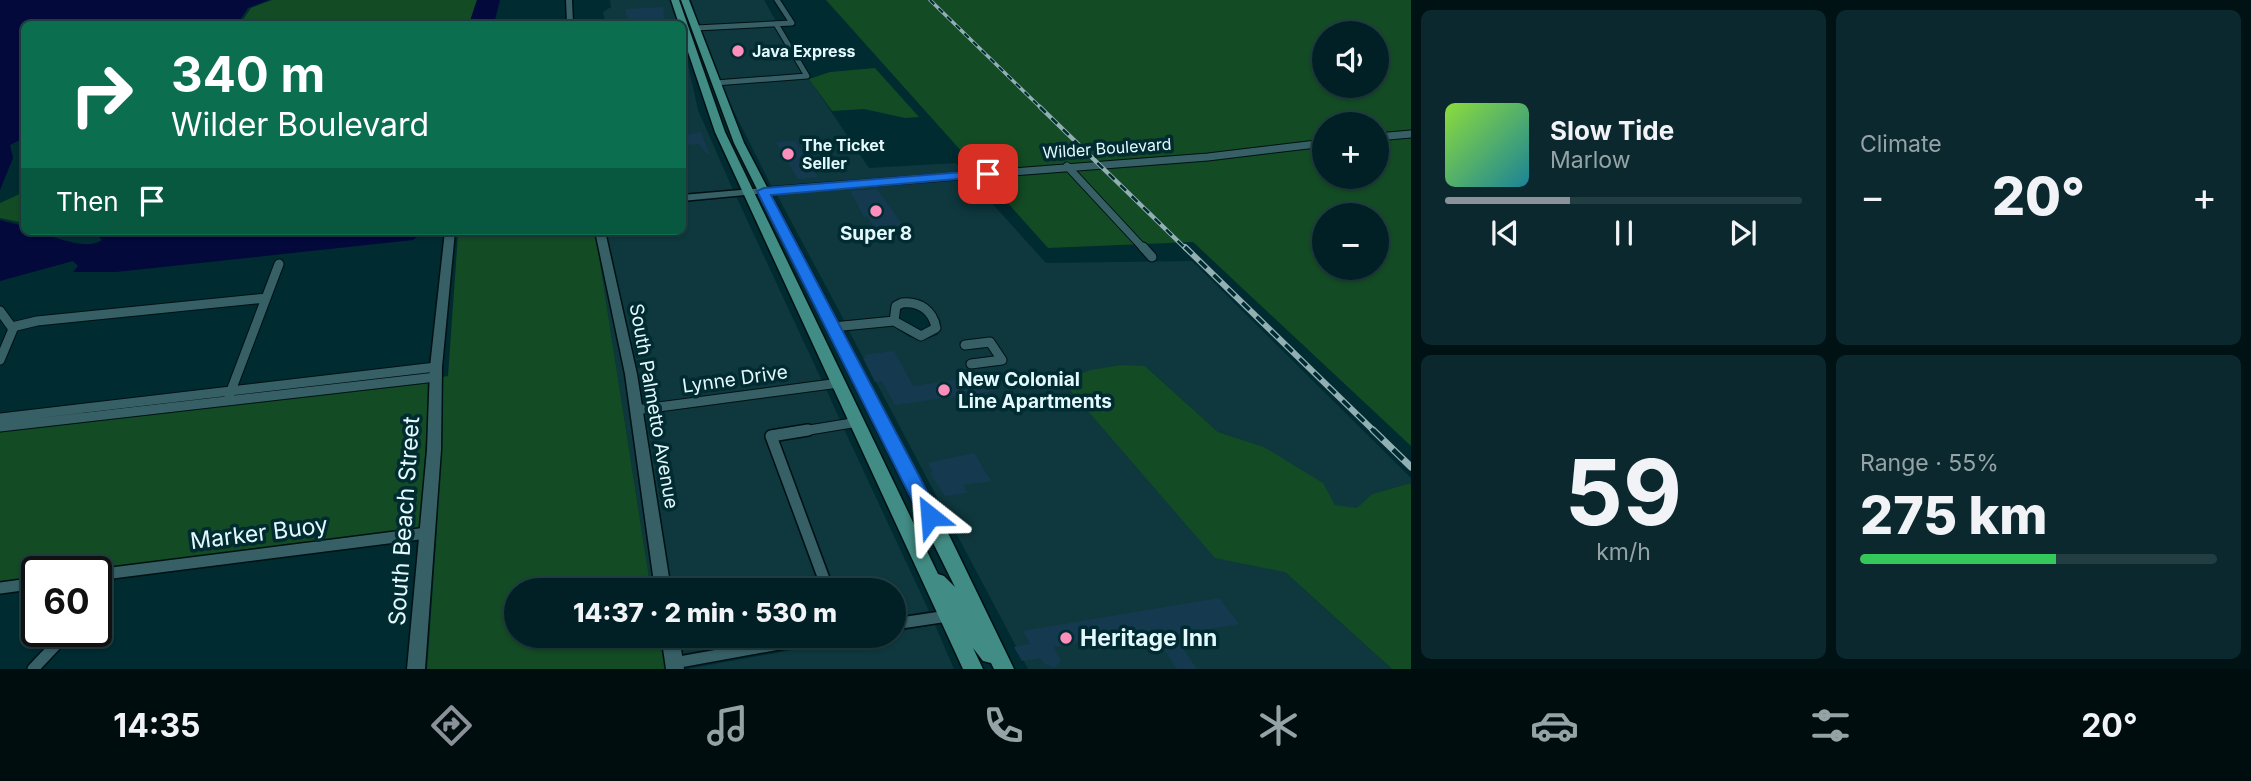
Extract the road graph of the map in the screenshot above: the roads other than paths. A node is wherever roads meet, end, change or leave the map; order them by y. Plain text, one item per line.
1 (569, 0) edge
2 (675, 0) edge
3 (685, 0) edge
4 (777, 0) edge
5 (681, 18) junction
6 (570, 21) edge
7 (682, 21) edge
8 (776, 24) junction
9 (696, 27) junction
10 (686, 46) edge
11 (699, 73) junction
12 (715, 83) junction
13 (1411, 134) edge
14 (1389, 136) edge
15 (1312, 145) edge
16 (1067, 166) junction
17 (756, 192) junction
18 (686, 198) edge
19 (450, 235) edge
20 (601, 235) edge
21 (1152, 257) dead end
22 (279, 264) dead end
23 (266, 299) junction
24 (0, 311) edge
25 (894, 321) junction
26 (12, 327) junction
27 (833, 327) junction
28 (965, 345) dead end
29 (0, 360) edge
30 (971, 364) dead end
31 (436, 372) junction
32 (839, 383) junction
33 (229, 396) junction
34 (636, 410) junction
35 (0, 418) edge
36 (858, 422) junction
37 (0, 427) edge
38 (427, 533) junction
39 (112, 574) edge
40 (929, 574) junction
41 (661, 578) edge
42 (824, 578) edge
43 (21, 585) edge
44 (0, 588) edge
45 (976, 611) junction
46 (949, 615) junction
47 (906, 622) edge
48 (54, 647) edge
49 (672, 648) edge
50 (764, 648) edge
51 (675, 666) edge
52 (33, 669) edge
53 (416, 669) edge
54 (973, 669) edge
55 (1002, 669) edge

1 - 6 street
2 - 5 main road
3 - 9 main road
4 - 8 street
5 - 7 main road
5 - 9 main road
8 - 9 street
8 - 12 street
9 - 12 main road
10 - 11 main road
11 - 12 main road
11 - 17 main road
12 - 17 main road
13 - 14 street
15 - 16 street, Wilder Boulevard
16 - 17 street, Wilder Boulevard
16 - 21 street
17 - 18 street, Wilder Boulevard
17 - 27 main road
17 - 32 main road
19 - 31 street, South Beach Street
20 - 34 street, South Palmetto Avenue
22 - 23 street
23 - 26 street
23 - 33 street
24 - 26 street
25 - 25 street
25 - 27 street
26 - 29 street
27 - 45 main road
28 - 30 street
31 - 33 street
31 - 38 street, South Beach Street
32 - 34 street, Lynne Drive
32 - 36 main road
33 - 35 street
33 - 37 street
34 - 41 street, South Palmetto Avenue
36 - 40 main road
36 - 42 street
38 - 39 street, Marker Buoy
38 - 53 street, South Beach Street
40 - 45 main road
40 - 46 main road
43 - 44 street
45 - 55 main road
46 - 47 street
46 - 54 main road
46 - 55 main road
48 - 52 street
49 - 51 street
50 - 51 street

